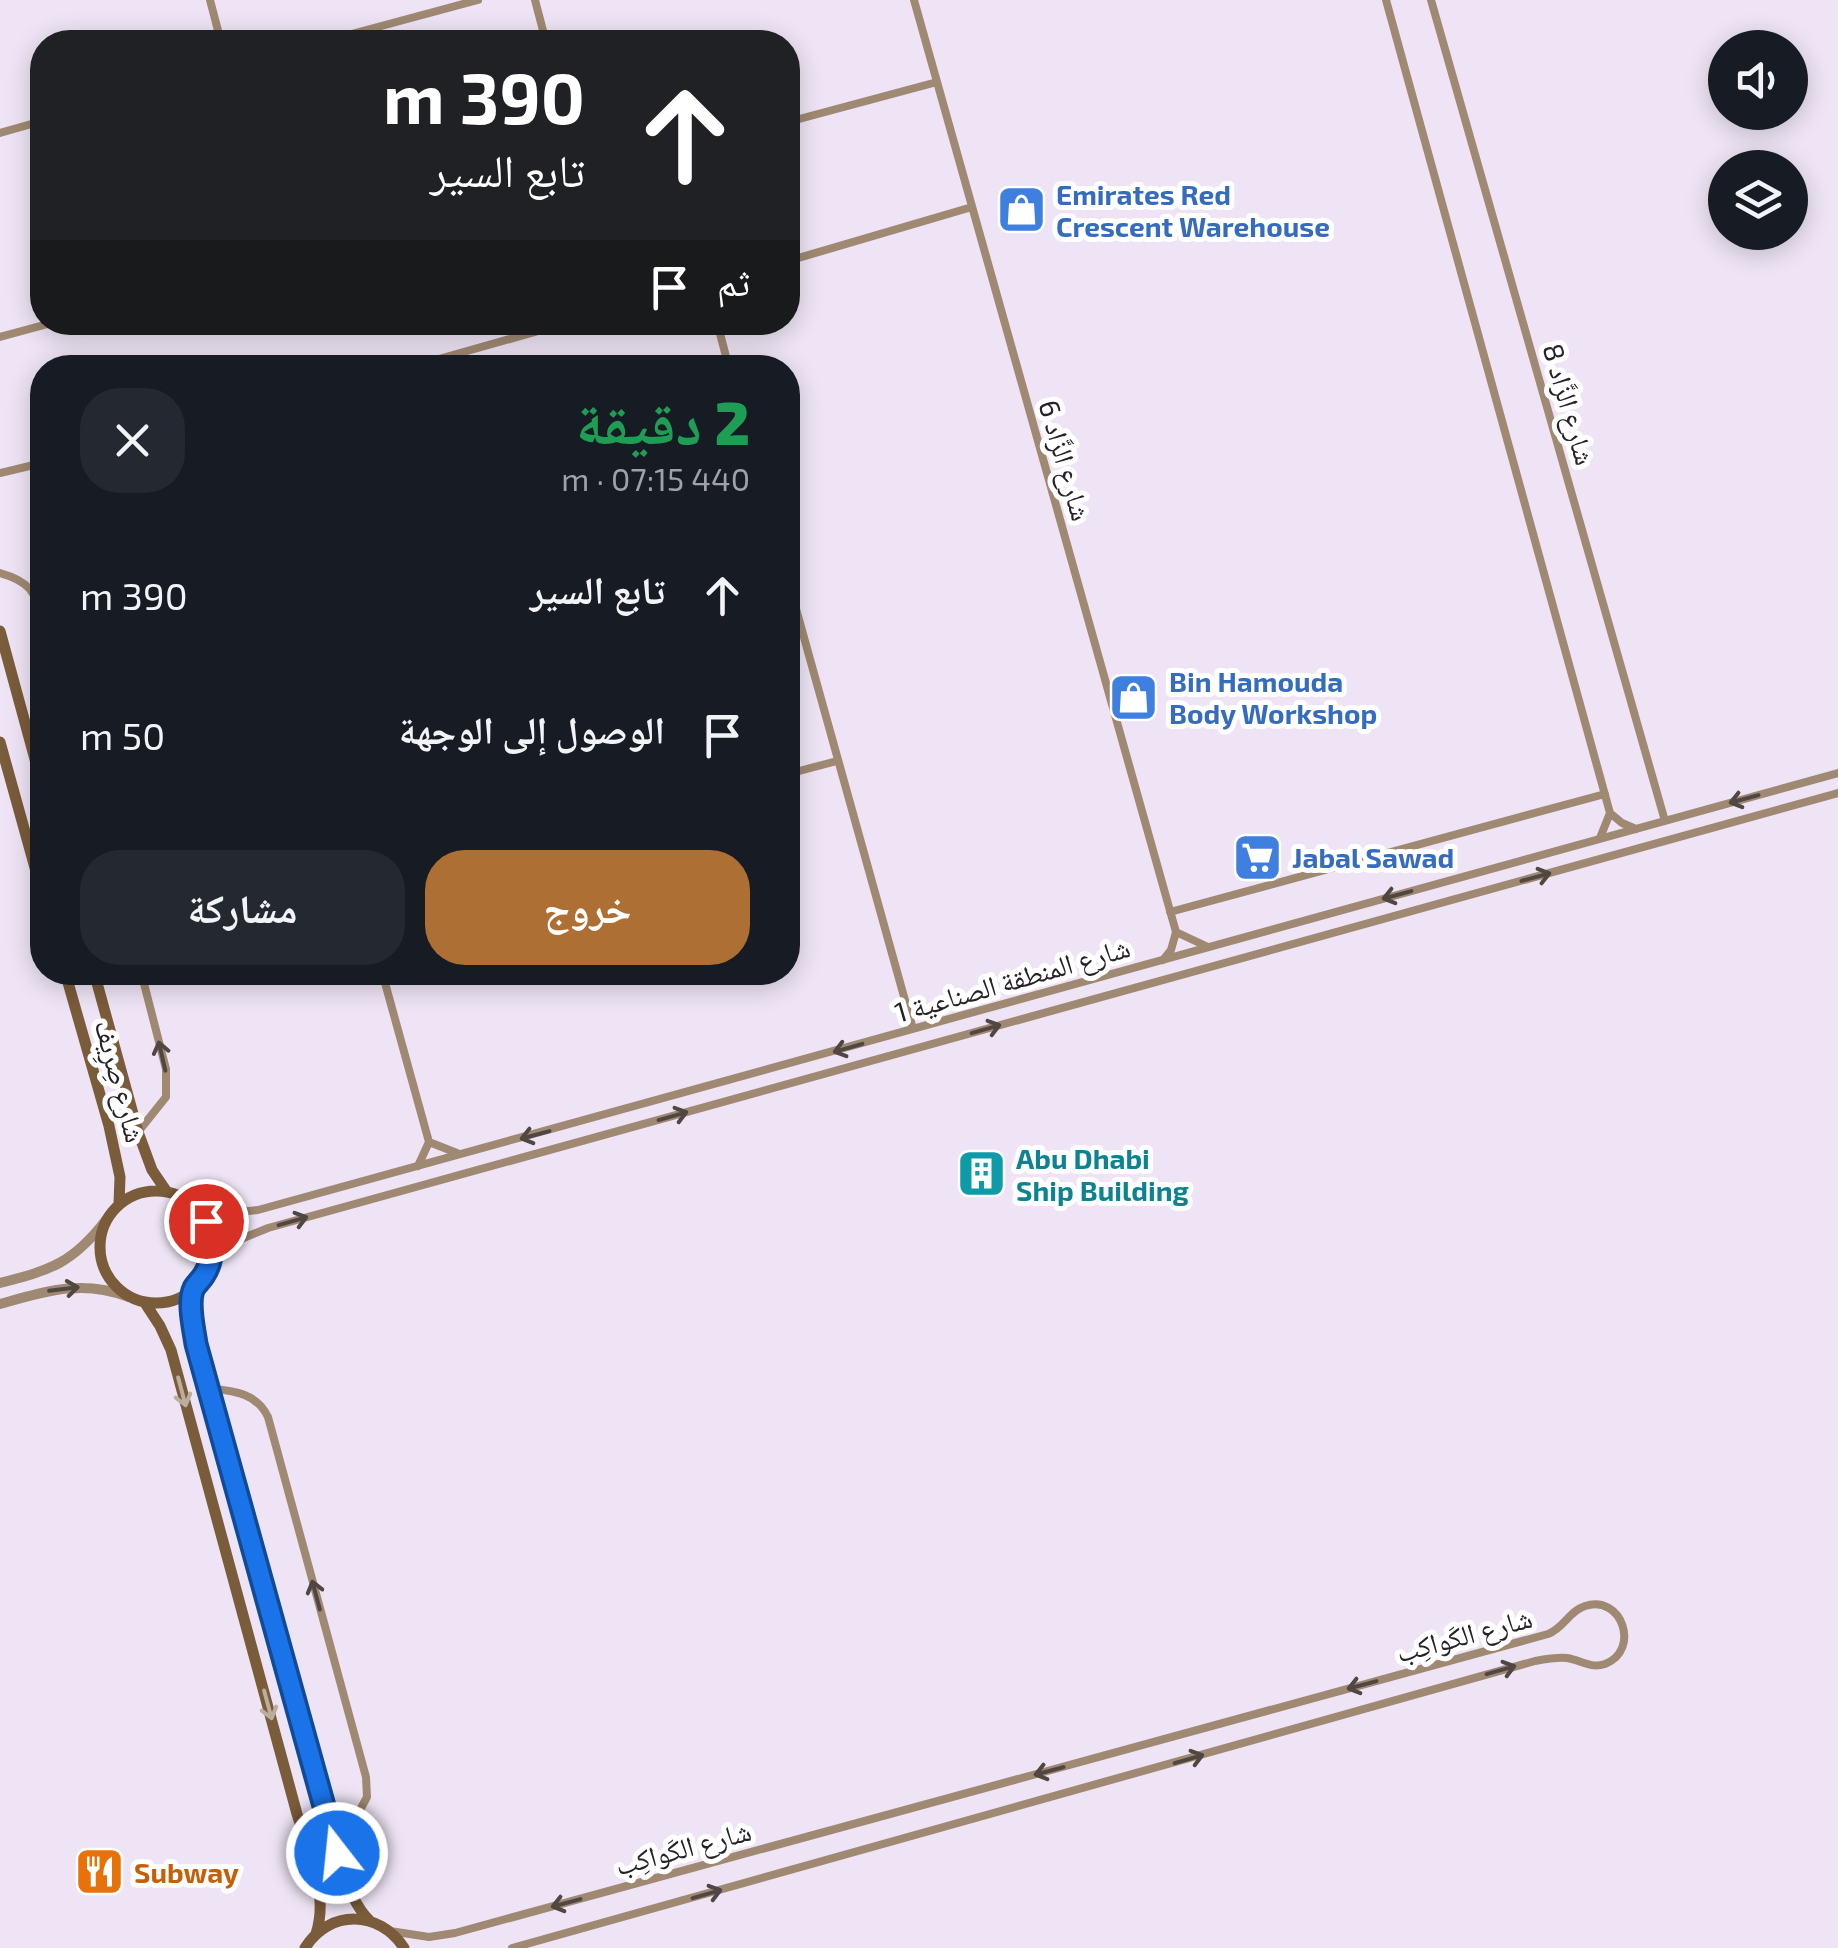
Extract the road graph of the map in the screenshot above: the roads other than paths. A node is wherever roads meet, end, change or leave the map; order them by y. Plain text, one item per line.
1 (210, 0) edge
2 (478, 0) edge
3 (534, 0) edge
4 (914, 0) edge
5 (1386, 0) edge
6 (1430, 0) edge
7 (218, 30) edge
8 (367, 30) edge
9 (543, 30) edge
10 (937, 82) junction
11 (800, 119) edge
12 (30, 124) edge
13 (0, 133) edge
14 (972, 207) junction
15 (800, 257) edge
16 (30, 329) edge
17 (524, 335) edge
18 (0, 337) edge
19 (452, 355) edge
20 (30, 465) edge
21 (0, 473) edge
22 (0, 573) edge
23 (30, 589) edge
24 (800, 623) edge
25 (0, 630) edge
26 (30, 741) edge
27 (0, 742) edge
28 (838, 761) junction
29 (800, 771) edge
30 (1838, 773) edge
31 (1605, 794) junction
32 (1838, 794) edge
33 (1610, 813) junction
34 (1665, 821) junction
35 (1636, 829) junction
36 (1598, 840) junction
37 (30, 850) edge
38 (1170, 912) junction
39 (1176, 932) junction
40 (1210, 947) junction
41 (1164, 960) junction
42 (69, 985) edge
43 (98, 985) edge
44 (144, 985) edge
45 (386, 985) edge
46 (914, 1030) junction
47 (138, 1132) junction
48 (429, 1142) junction
49 (462, 1154) junction
50 (418, 1166) junction
51 (167, 1192) junction
52 (119, 1204) junction
53 (196, 1208) junction
54 (106, 1220) junction
55 (208, 1267) junction
56 (0, 1283) edge
57 (192, 1290) junction
58 (129, 1297) junction
59 (145, 1303) junction
60 (0, 1304) edge
61 (207, 1388) junction
62 (337, 1853) junction
63 (368, 1920) junction
64 (390, 1931) junction
65 (316, 1934) junction
66 (305, 1948) edge
67 (404, 1948) edge
68 (512, 1948) edge

1 - 7 street
2 - 8 street
3 - 9 street
4 - 10 street, شارع الزَّاد 6
5 - 31 street
6 - 34 street, شارع الزَّاد 8
10 - 11 street
10 - 14 street, شارع الزَّاد 6
12 - 13 street
14 - 15 street
14 - 38 street, شارع الزَّاد 6
16 - 18 street
17 - 19 street
20 - 21 street
22 - 23 street
24 - 28 street
25 - 26 main road
27 - 37 main road
28 - 29 street
28 - 46 street
30 -> 34 street, شارع المنطقة الصناعية 1
31 - 33 street
31 - 38 street
55 -> 32 street, شارع المنطقة الصناعية 1
33 - 35 street
33 - 36 street
34 - 35 street, شارع المنطقة الصناعية 1
35 - 36 street, شارع المنطقة الصناعية 1
36 -> 40 street, شارع المنطقة الصناعية 1
38 - 39 street, شارع الزَّاد 6
39 - 40 street
39 - 41 street
40 - 41 street, شارع المنطقة الصناعية 1
41 - 46 street, شارع المنطقة الصناعية 1
42 - 52 main road, شارع صِرِيف
43 - 47 main road, شارع صِرِيف
47 -> 44 street
45 - 48 street
46 -> 49 street, شارع المنطقة الصناعية 1
47 - 51 main road, شارع صِرِيف
48 - 49 street
48 - 50 street
49 - 50 street, شارع المنطقة الصناعية 1
50 - 53 street, شارع المنطقة الصناعية 1
51 - 52 main road
51 - 53 main road
52 - 54 main road
53 - 55 main road
54 - 56 street
54 - 58 main road
55 - 57 main road
57 - 59 main road
57 - 61 main road
58 - 59 main road
60 -> 58 street
59 -> 65 main road
61 - 62 main road
62 -> 61 street
62 - 63 main road
63 - 64 main road
63 - 65 main road
64 - 67 main road
68 -> 64 street, شارع الكَواكِب
65 - 66 main road

